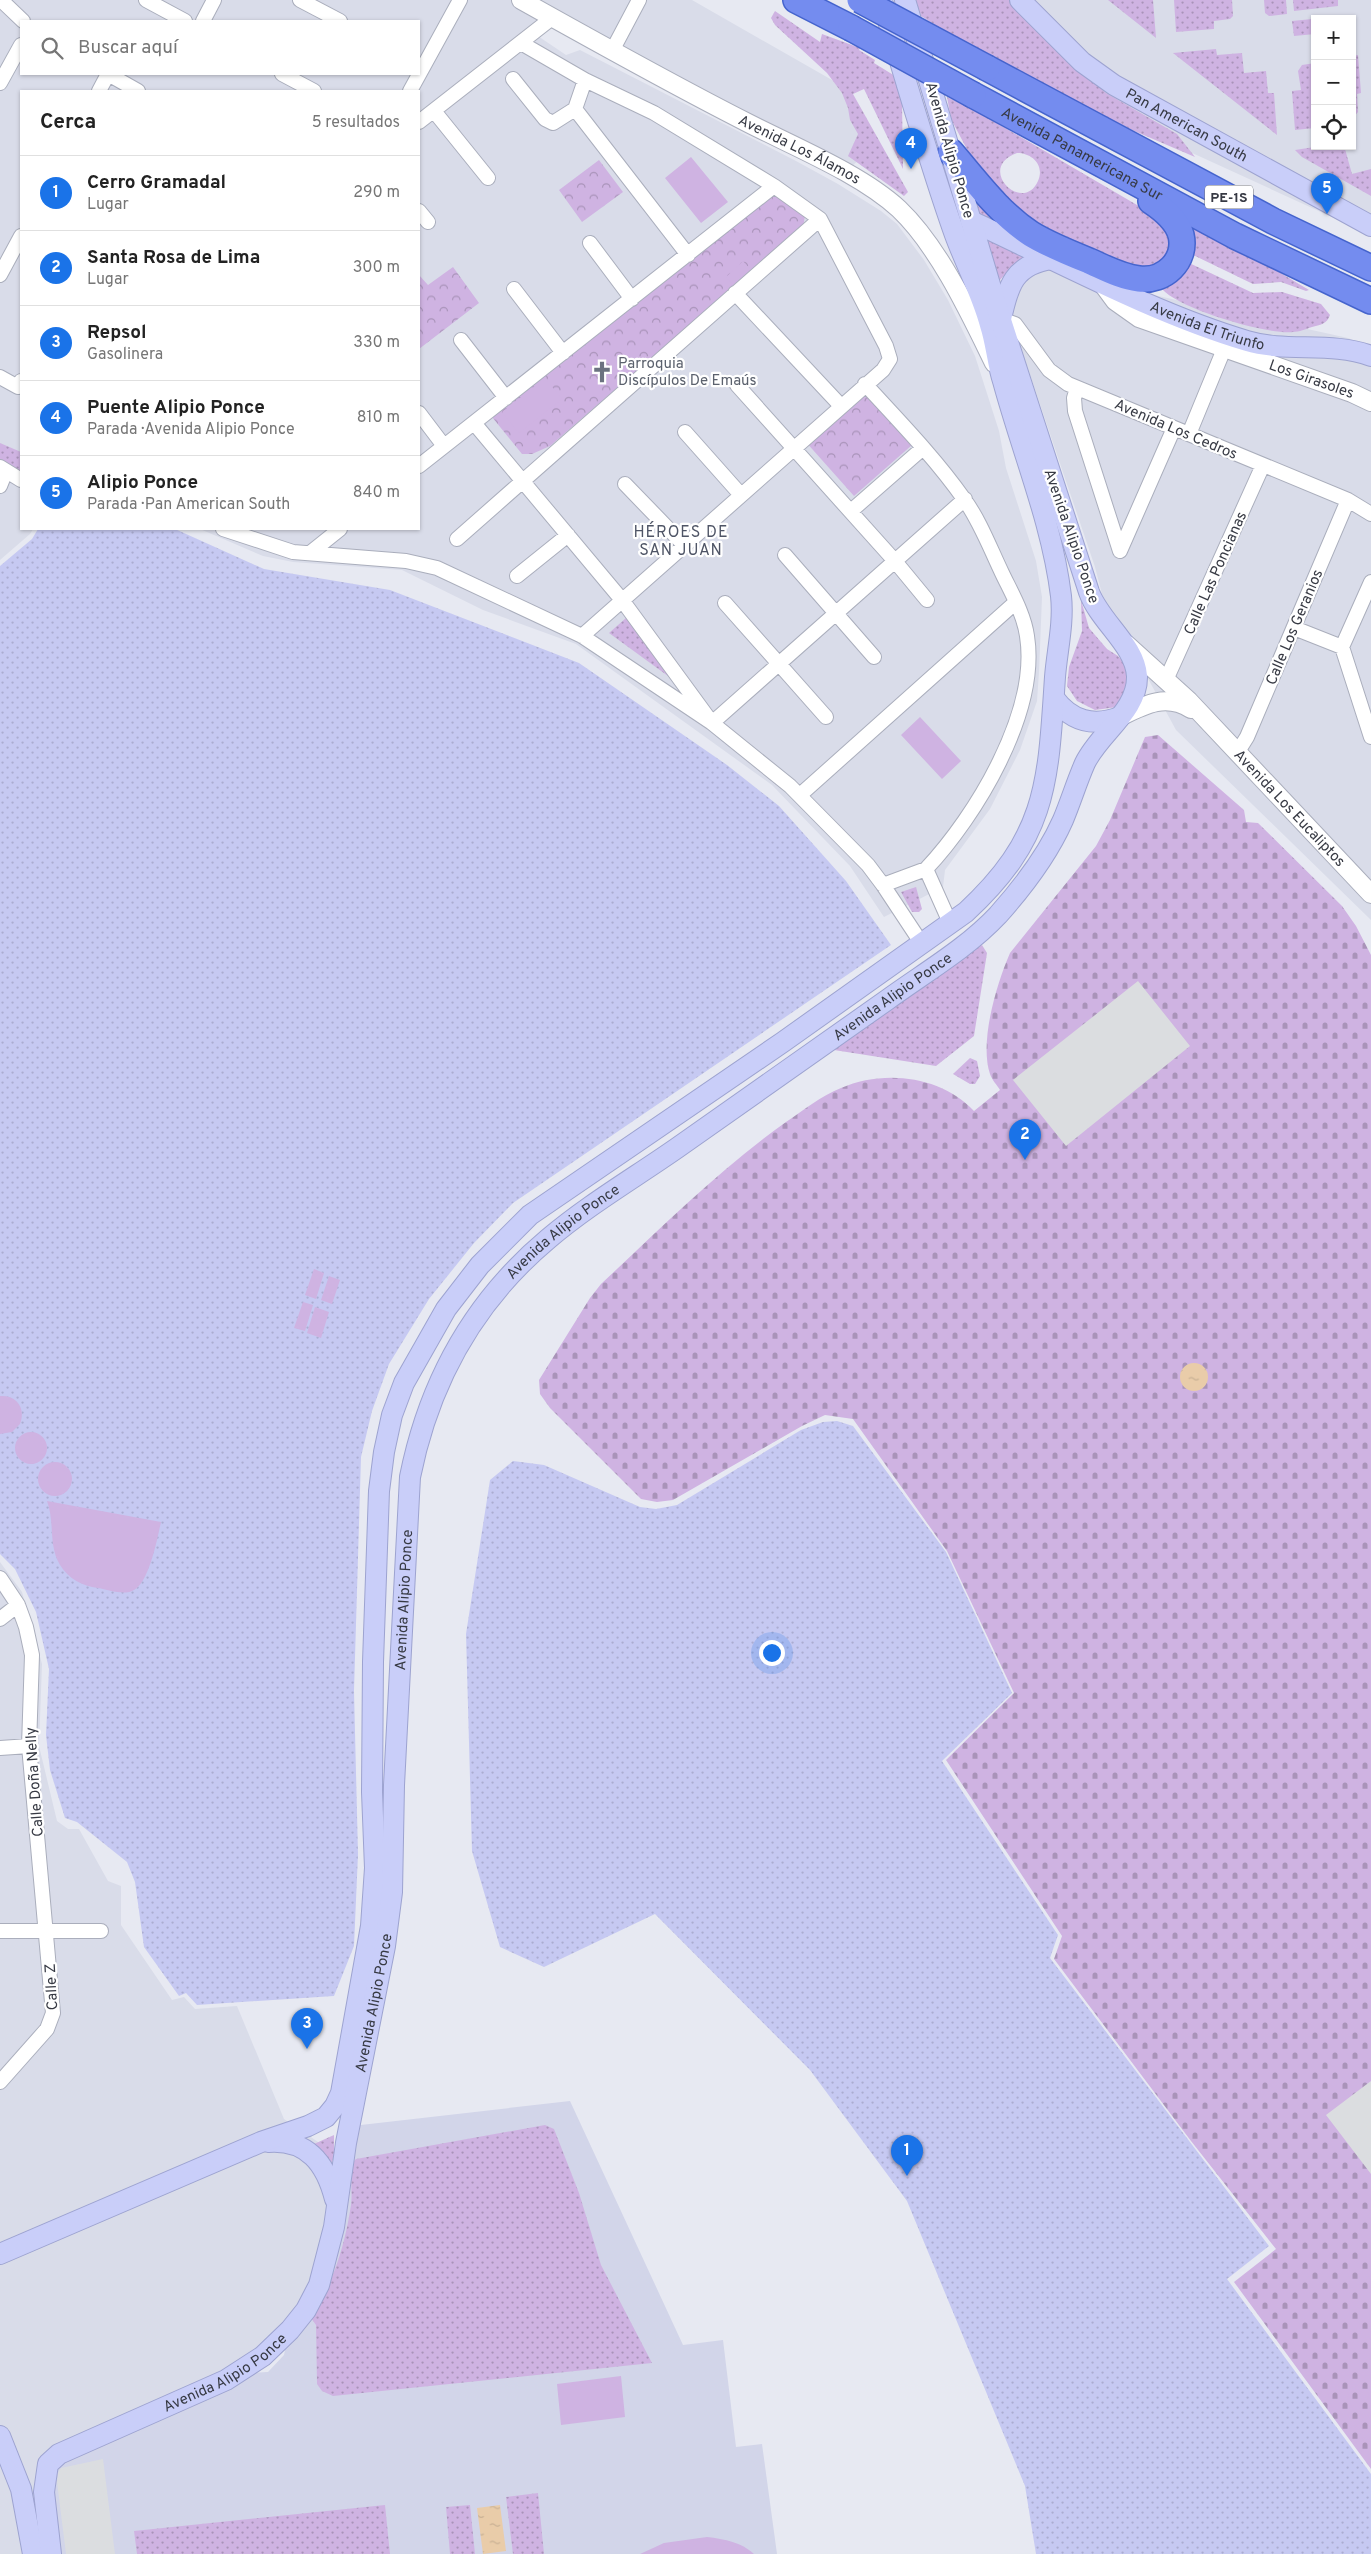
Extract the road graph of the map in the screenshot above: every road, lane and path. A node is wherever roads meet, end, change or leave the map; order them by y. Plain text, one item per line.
1 (1, 0) edge
2 (146, 0) edge
3 (214, 0) edge
4 (300, 0) edge
5 (460, 0) edge
6 (639, 0) edge
7 (796, 0) edge
8 (860, 0) edge
9 (882, 0) edge
10 (905, 0) edge
11 (1020, 0) edge
12 (532, 3) edge
13 (552, 18) junction
14 (23, 20) edge
15 (183, 20) edge
16 (204, 20) edge
17 (338, 20) edge
18 (521, 43) junction
19 (20, 47) edge
20 (612, 51) junction
21 (421, 65) edge
22 (107, 75) edge
23 (110, 75) edge
24 (284, 75) edge
25 (417, 75) edge
26 (513, 79) dead end
27 (585, 80) junction
28 (0, 83) edge
29 (100, 90) edge
30 (136, 90) edge
31 (312, 90) edge
32 (410, 90) edge
33 (575, 109) junction
34 (434, 110) junction
35 (420, 121) edge
36 (951, 152) junction
37 (1104, 167) junction
38 (488, 178) dead end
39 (774, 186) junction
40 (420, 212) edge
41 (820, 219) junction
42 (971, 221) junction
43 (428, 222) dead end
44 (1371, 226) edge
45 (20, 238) edge
46 (590, 243) dead end
47 (688, 255) junction
48 (1052, 259) junction
49 (1371, 268) edge
50 (0, 275) edge
51 (1101, 282) junction
52 (514, 289) dead end
53 (736, 294) junction
54 (632, 299) junction
55 (1371, 301) edge
56 (1001, 318) junction
57 (461, 340) dead end
58 (1224, 349) junction
59 (564, 353) junction
60 (1371, 356) edge
61 (0, 377) edge
62 (1002, 380) junction
63 (20, 384) edge
64 (865, 384) junction
65 (737, 385) dead end
66 (1077, 388) junction
67 (506, 398) junction
68 (1371, 402) edge
69 (841, 406) junction
70 (420, 414) edge
71 (474, 423) junction
72 (1174, 428) junction
73 (685, 432) dead end
74 (1189, 434) junction
75 (444, 446) junction
76 (794, 447) junction
77 (923, 448) junction
78 (420, 465) edge
79 (1263, 465) junction
80 (3, 469) edge
81 (20, 479) edge
82 (524, 480) junction
83 (625, 484) dead end
84 (0, 486) edge
85 (741, 495) junction
86 (965, 499) junction
87 (1348, 500) junction
88 (851, 510) junction
89 (1371, 514) edge
90 (226, 530) edge
91 (339, 530) edge
92 (568, 535) junction
93 (457, 539) dead end
94 (684, 545) junction
95 (310, 553) junction
96 (785, 555) dead end
97 (894, 560) junction
98 (517, 576) dead end
99 (1371, 582) edge
100 (622, 600) junction
101 (927, 600) dead end
102 (1016, 602) junction
103 (725, 603) dead end
104 (836, 612) junction
105 (1294, 628) junction
106 (582, 636) junction
107 (1120, 640) junction
108 (1342, 647) junction
109 (874, 657) dead end
110 (778, 663) junction
111 (1166, 680) junction
112 (1054, 698) junction
113 (826, 717) dead end
114 (1120, 717) junction
115 (712, 723) junction
116 (1209, 724) junction
117 (1371, 737) edge
118 (1237, 753) junction
119 (800, 795) junction
120 (926, 869) junction
121 (884, 885) junction
122 (1371, 894) edge
123 (951, 925) junction
124 (922, 944) junction
125 (530, 1215) junction
126 (548, 1239) junction
127 (0, 1578) edge
128 (18, 1605) junction
129 (0, 1619) edge
130 (29, 1746) junction
131 (0, 1748) edge
132 (101, 1931) dead end
133 (0, 1932) edge
134 (48, 1932) junction
135 (0, 2082) edge
136 (261, 2142) junction
137 (338, 2208) junction
138 (0, 2254) edge
139 (0, 2436) edge
140 (59, 2454) junction
141 (10, 2458) junction
142 (32, 2554) edge
143 (51, 2554) edge

1 - 14 street
2 - 15 street
3 - 16 street
4 - 17 street
5 - 21 street
6 - 20 street
7 - 37 highway, Avenida Panamericana Sur / PE-1S, bridge
8 - 49 highway, Avenida Panamericana Sur / PE-1S, bridge
9 - 62 main road, Avenida Alipio Ponce
10 - 36 main road, Avenida Alipio Ponce
11 - 44 main road, Pan American South
12 - 13 street, Avenida Los Álamos
13 - 18 street
13 - 20 street, Avenida Los Álamos
18 - 27 street
18 - 34 street
19 - 28 street
20 - 62 street, Avenida Los Álamos
22 - 29 street
23 - 30 street
24 - 31 street
25 - 32 street
26 - 33 street
27 - 33 street
27 - 39 street
33 - 47 street
34 - 35 street
34 - 38 street
36 - 37 highway
36 - 42 main road, Avenida Alipio Ponce
37 - 55 highway, Avenida Panamericana Sur / PE-1S
39 - 41 street
39 - 47 street
40 - 43 street
41 - 53 street
41 - 64 street
42 - 48 main road, Avenida El Triunfo
42 - 56 main road, Avenida Alipio Ponce
45 - 50 street
46 - 54 street
47 - 54 street
48 - 51 main road, Avenida El Triunfo
48 - 56 main road
51 - 58 street, Los Girasoles
51 - 60 main road, Avenida El Triunfo
52 - 59 street
53 - 69 street
53 - 82 street
54 - 59 street
56 - 66 street, Avenida Los Cedros
56 - 107 main road, Avenida Alipio Ponce
57 - 67 street
58 - 68 street, Los Girasoles
58 - 74 street
59 - 67 street
61 - 63 street
62 - 112 main road, Avenida Alipio Ponce
64 - 69 street
64 - 77 street
65 - 76 street
66 - 72 street, Avenida Los Cedros
66 - 72 street
67 - 71 street
69 - 76 street
70 - 75 street
71 - 75 street
71 - 82 street
72 - 74 street, Avenida Los Cedros
73 - 85 street
74 - 79 street, Avenida Los Cedros
75 - 78 street
76 - 85 street
76 - 88 street
77 - 86 street
77 - 88 street
79 - 87 street, Avenida Los Cedros
79 - 111 street, Calle Las Poncianas
80 - 81 street
80 - 84 street
82 - 92 street
82 - 93 street
83 - 94 street
85 - 94 street
86 - 97 street
86 - 102 street
87 - 89 street, Avenida Los Cedros
87 - 105 street, Calle Los Geranios
88 - 97 street
90 - 95 street
91 - 95 street
92 - 98 street
92 - 100 street
94 - 100 street
95 - 106 street
96 - 104 street
97 - 101 street
97 - 104 street
99 - 108 street
100 - 106 street
100 - 115 street
102 - 119 street
102 - 120 street
103 - 110 street
104 - 109 street
104 - 110 street
105 - 108 street
105 - 118 street, Calle Los Geranios
106 - 115 street
107 - 111 street, Avenida Los Eucaliptos
107 - 114 main road, Avenida Alipio Ponce
108 - 117 street
110 - 113 street
110 - 115 street
111 - 116 street, Avenida Los Eucaliptos
112 - 114 main road
112 - 123 main road, Avenida Alipio Ponce
114 - 116 street, Avenida Los Eucaliptos
114 - 126 main road, Avenida Alipio Ponce
115 - 119 street
116 - 118 street, Avenida Los Eucaliptos
118 - 122 street, Avenida Los Eucaliptos
119 - 121 street
120 - 121 street
120 - 123 street
121 - 124 street
123 - 124 main road, Avenida Alipio Ponce
124 - 125 main road, Avenida Alipio Ponce
125 - 126 main road
125 - 136 main road, Avenida Alipio Ponce
126 - 137 main road, Avenida Alipio Ponce
127 - 128 street, Calle Doña Nelly
128 - 129 street
128 - 130 street, Calle Doña Nelly
130 - 131 street
130 - 134 street, Calle Doña Nelly
132 - 134 street
133 - 134 street
134 - 135 street, Calle Z
136 - 137 main road
136 - 138 main road, Avenida Alipio Ponce
137 - 140 main road, Avenida Alipio Ponce
139 - 141 main road
140 - 141 main road, Avenida Alipio Ponce
140 - 143 main road
141 - 142 main road

